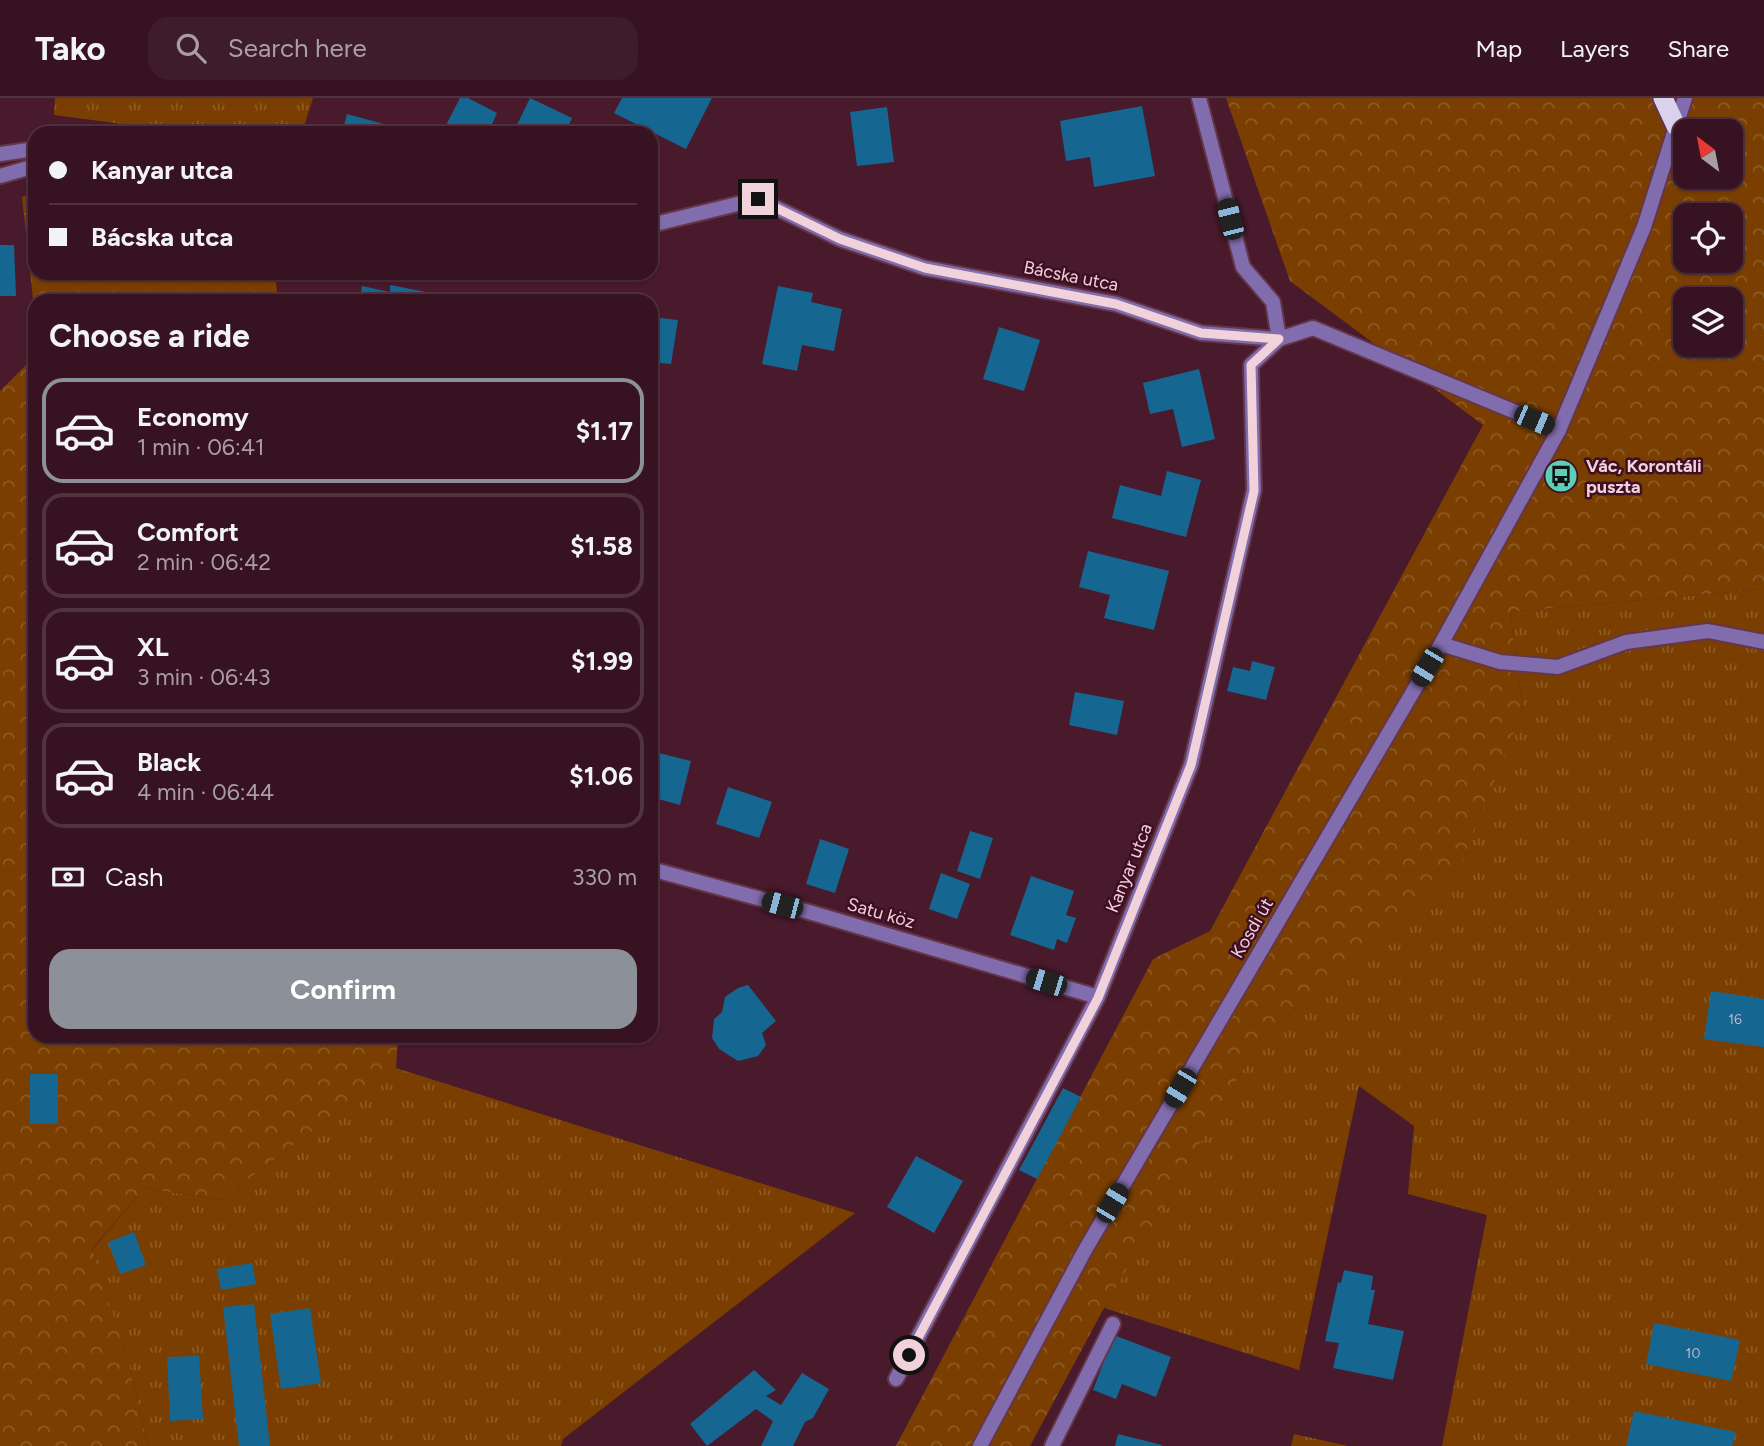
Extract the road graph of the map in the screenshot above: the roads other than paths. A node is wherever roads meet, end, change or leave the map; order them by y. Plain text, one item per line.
1 (1199, 98) edge
2 (1663, 98) edge
3 (1685, 98) edge
4 (1678, 119) edge
5 (1673, 120) edge
6 (1673, 136) edge
7 (28, 150) edge
8 (0, 154) edge
9 (28, 168) edge
10 (0, 176) edge
11 (658, 223) edge
12 (1279, 339) junction
13 (1559, 430) junction
14 (1764, 642) edge
15 (1441, 644) junction
16 (658, 871) edge
17 (1098, 998) junction
18 (1113, 1324) dead end
19 (896, 1379) dead end
20 (980, 1446) edge
21 (1052, 1446) edge

1 - 12 street
2 - 5 highway
3 - 4 street, Kosdi út
6 - 13 street, Kosdi út
7 - 8 street
9 - 10 street
11 - 12 street, Bácska utca
12 - 13 street, Bácska utca
12 - 17 street, Kanyar utca
13 - 15 street, Kosdi út
14 - 15 street
15 - 20 street, Kosdi út
16 - 17 street, Satu köz
17 - 19 street, Kanyar utca
18 - 21 street

